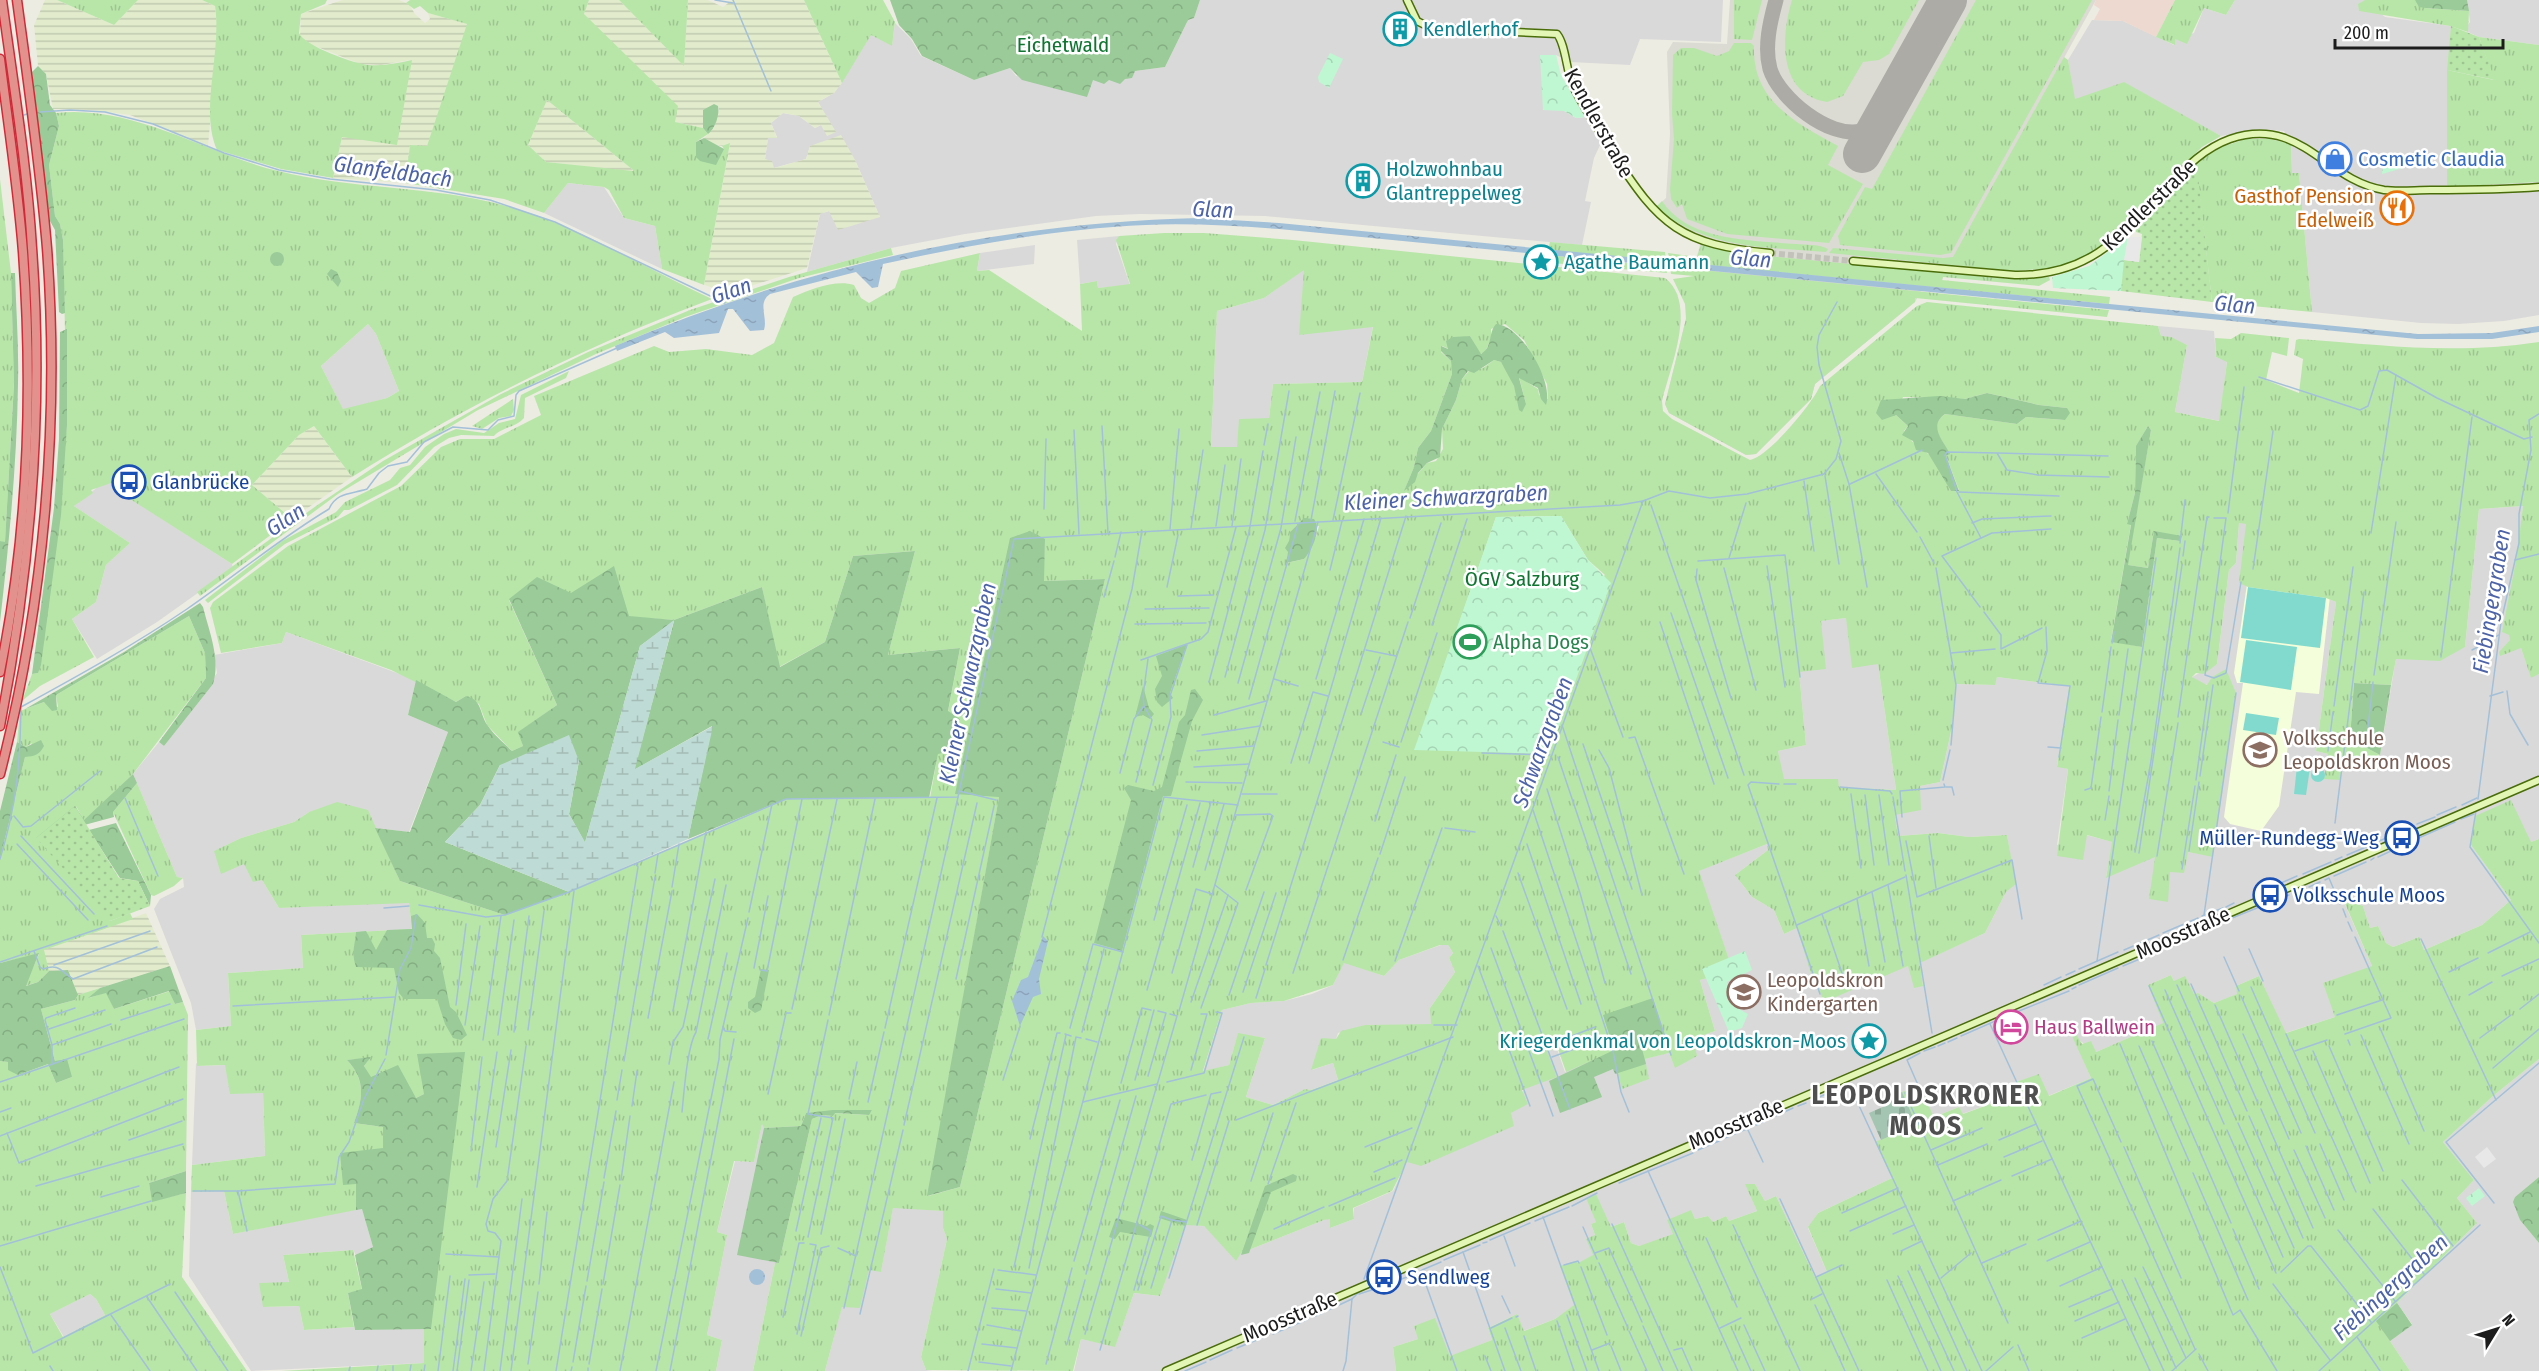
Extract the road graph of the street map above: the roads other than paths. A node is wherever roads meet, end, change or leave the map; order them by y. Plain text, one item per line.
1 (2, 0) edge
2 (16, 0) edge
3 (1407, 0) edge
4 (0, 59) edge
5 (2539, 187) edge
6 (1770, 253) tunnel mouth
7 (1852, 261) tunnel mouth
8 (0, 672) edge
9 (0, 726) edge
10 (0, 774) edge
11 (2539, 780) edge
12 (1166, 1371) edge

1 - 9 highway
2 - 10 highway
3 - 6 street, Kendlerstraße
4 - 8 highway
5 - 7 street, Kendlerstraße
11 - 12 street, Moosstraße

